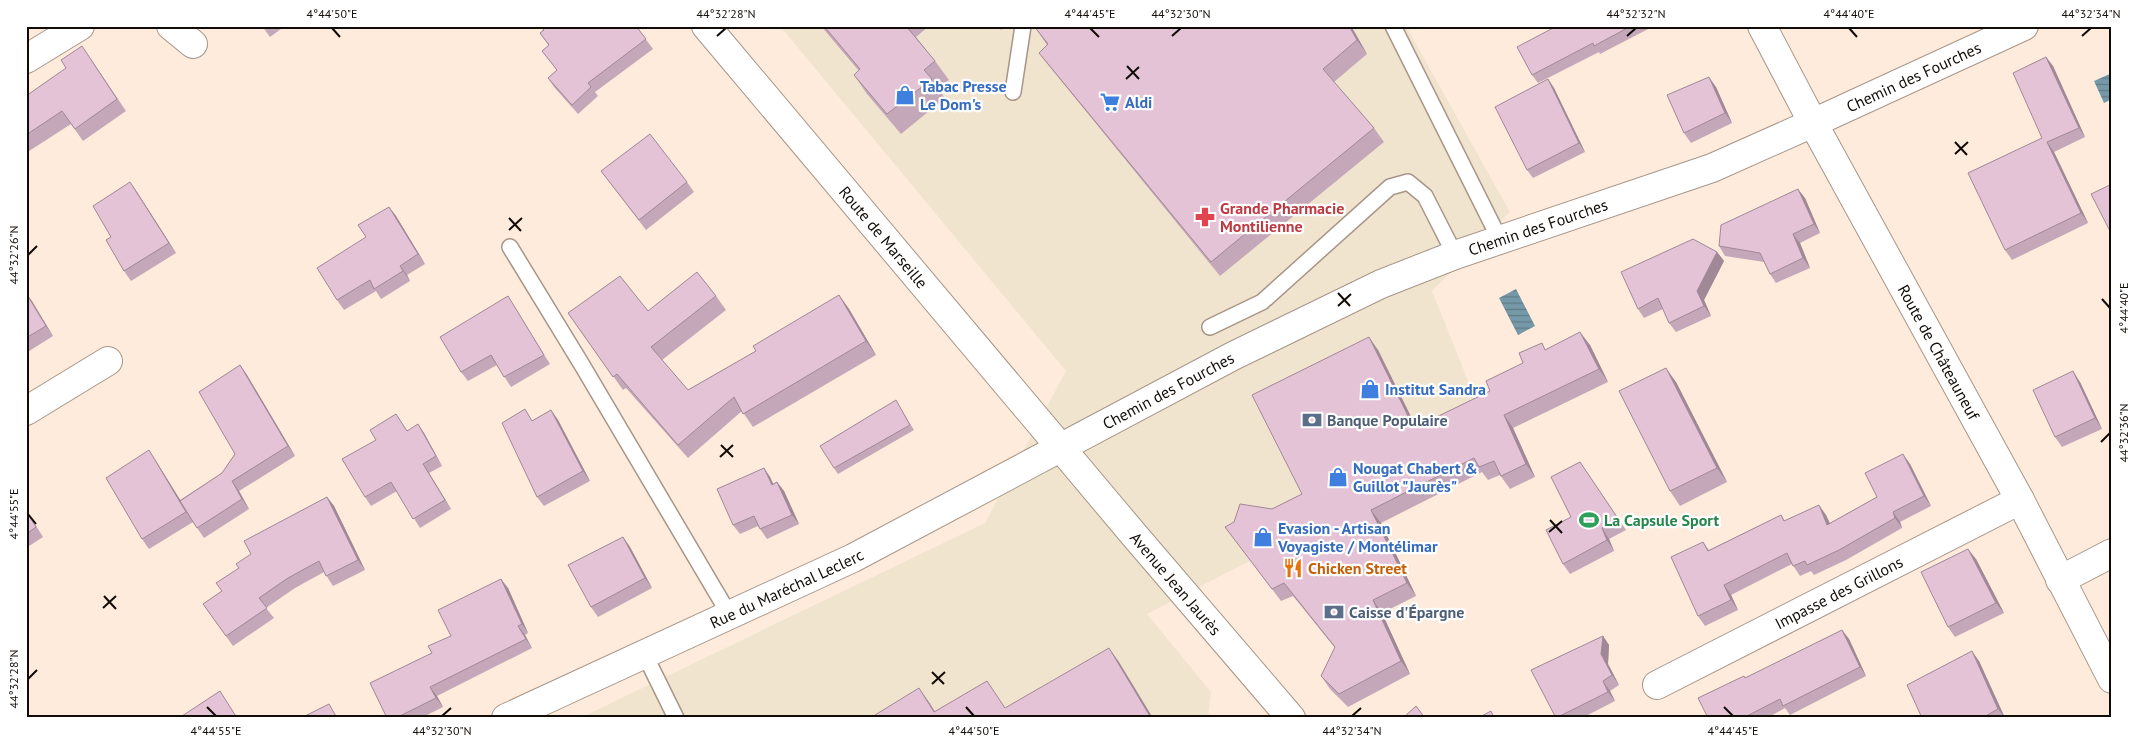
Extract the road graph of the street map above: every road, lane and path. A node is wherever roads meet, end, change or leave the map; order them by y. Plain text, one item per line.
1 (80, 26) edge
2 (171, 26) edge
3 (706, 26) edge
4 (1023, 26) edge
5 (1393, 26) edge
6 (1762, 26) edge
7 (2024, 26) edge
8 (193, 44) dead end
9 (26, 59) edge
10 (1013, 92) dead end
11 (1813, 123) junction
12 (1500, 240) junction
13 (510, 248) dead end
14 (1455, 255) junction
15 (1210, 327) dead end
16 (108, 361) dead end
17 (26, 411) edge
18 (1061, 448) junction
19 (2020, 500) junction
20 (2112, 553) edge
21 (2060, 580) junction
22 (729, 614) junction
23 (644, 653) junction
24 (2112, 679) edge
25 (1657, 685) dead end
26 (506, 718) edge
27 (676, 718) edge
28 (1291, 718) edge

1 - 9 main road
2 - 8 main road
3 - 18 main road, Route de Marseille
4 - 10 lane
5 - 12 lane
6 - 11 main road, Route de Châteauneuf
7 - 11 main road, Chemin des Fourches
11 - 12 main road, Chemin des Fourches
11 - 19 main road, Route de Châteauneuf
12 - 14 main road, Chemin des Fourches
13 - 22 lane
14 - 15 lane
14 - 18 main road, Chemin des Fourches
16 - 17 main road
18 - 22 main road, Rue du Maréchal Leclerc
18 - 28 main road, Avenue Jean Jaurès
19 - 21 main road, Route de Châteauneuf
19 - 25 main road, Impasse des Grillons
20 - 21 main road
21 - 24 main road, Route de Châteauneuf
22 - 23 main road, Rue du Maréchal Leclerc
23 - 26 main road, Rue du Maréchal Leclerc
23 - 27 lane

